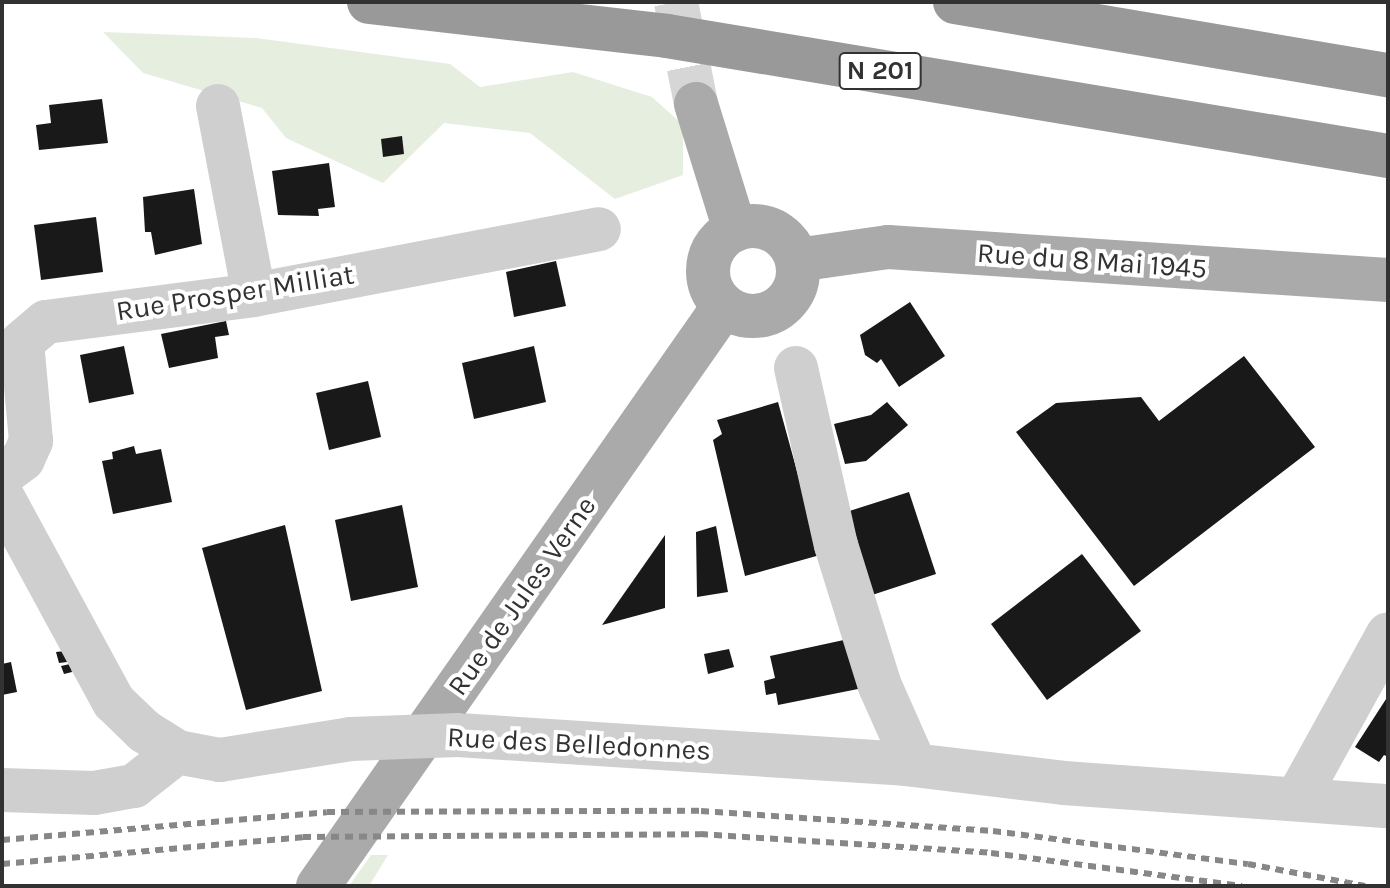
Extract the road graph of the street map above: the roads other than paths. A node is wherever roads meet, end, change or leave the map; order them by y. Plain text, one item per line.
1 (369, 2) edge
2 (955, 2) edge
3 (1388, 75) edge
4 (696, 104) tunnel mouth
5 (218, 106) dead end
6 (1388, 156) edge
7 (599, 229) dead end
8 (735, 230) junction
9 (797, 260) junction
10 (1388, 280) edge
11 (254, 295) junction
12 (724, 306) junction
13 (796, 368) dead end
14 (2, 475) edge
15 (2, 496) edge
16 (1388, 634) edge
17 (177, 752) junction
18 (915, 765) junction
19 (2, 790) edge
20 (1297, 799) junction
21 (1388, 806) edge
22 (318, 886) edge

1 - 6 highway, N 201
2 - 3 highway
4 - 8 main road
5 - 11 street
7 - 11 street, Rue Prosper Milliat
8 - 9 main road
8 - 12 main road
9 - 10 main road, Rue du 8 Mai 1945
9 - 12 main road
11 - 14 street, Rue Prosper Milliat
12 - 22 main road, Rue de Jules Verne
13 - 18 street
15 - 17 street, Rue des Belledonnes
16 - 20 street
17 - 18 street, Rue des Belledonnes, bridge
17 - 19 street
18 - 20 street, Rue des Belledonnes
20 - 21 street, Rue des Belledonnes

